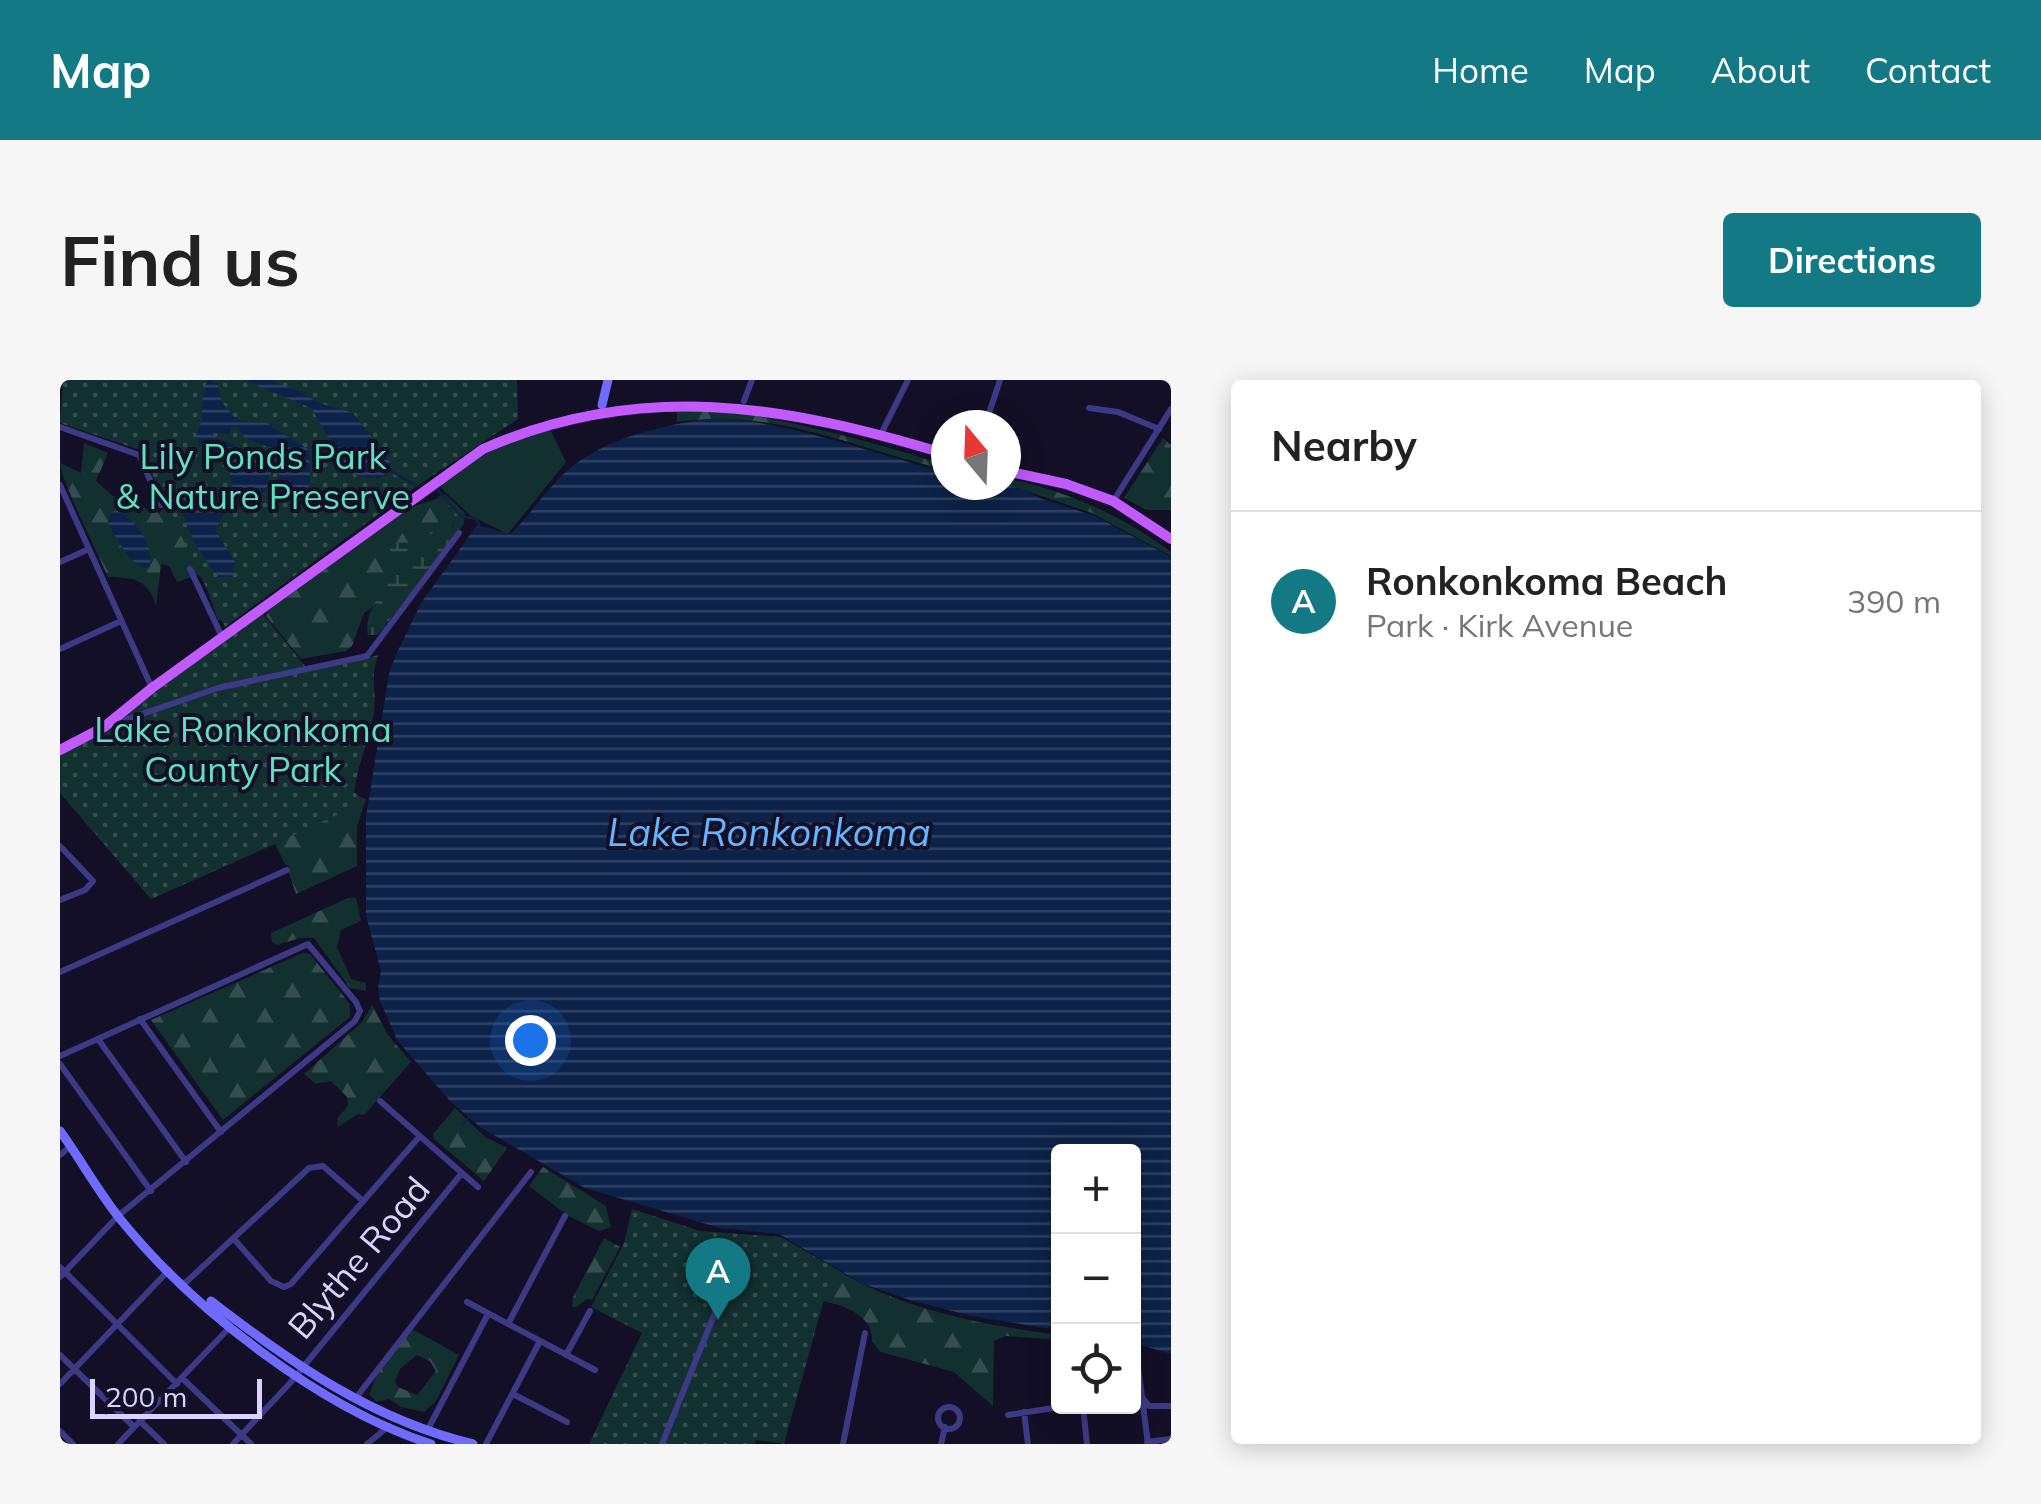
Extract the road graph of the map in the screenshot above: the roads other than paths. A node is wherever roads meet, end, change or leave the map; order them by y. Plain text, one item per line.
1 (608, 380) edge
2 (752, 380) edge
3 (908, 380) edge
4 (1000, 380) edge
5 (744, 401) junction
6 (602, 404) junction
7 (1089, 408) dead end
8 (1171, 408) edge
9 (991, 410) edge
10 (60, 427) edge
11 (1159, 429) junction
12 (882, 434) junction
13 (931, 449) edge
14 (1021, 474) edge
15 (60, 485) edge
16 (1113, 502) junction
17 (161, 504) dead end
18 (460, 533) dead end
19 (1171, 540) edge
20 (89, 548) junction
21 (60, 562) edge
22 (190, 569) dead end
23 (121, 621) junction
24 (222, 637) junction
25 (60, 649) edge
26 (152, 688) junction
27 (104, 727) junction
28 (60, 750) edge
29 (60, 846) edge
30 (287, 870) dead end
31 (60, 900) edge
32 (60, 972) edge
33 (140, 1019) junction
34 (98, 1039) junction
35 (60, 1056) edge
36 (60, 1064) edge
37 (380, 1101) dead end
38 (60, 1131) edge
39 (221, 1132) junction
40 (420, 1137) junction
41 (71, 1146) junction
42 (60, 1155) edge
43 (186, 1162) junction
44 (531, 1172) dead end
45 (462, 1173) junction
46 (478, 1187) dead end
47 (150, 1190) junction
48 (364, 1202) junction
49 (118, 1216) junction
50 (566, 1216) dead end
51 (234, 1238) junction
52 (169, 1270) junction
53 (61, 1272) edge
54 (184, 1284) junction
55 (725, 1288) dead end
56 (467, 1302) dead end
57 (590, 1311) dead end
58 (488, 1314) junction
59 (508, 1324) junction
60 (116, 1325) junction
61 (231, 1326) junction
62 (865, 1332) dead end
63 (540, 1341) junction
64 (566, 1354) junction
65 (60, 1355) edge
66 (74, 1369) junction
67 (297, 1370) junction
68 (595, 1370) dead end
69 (180, 1381) junction
70 (60, 1384) edge
71 (513, 1394) junction
72 (1141, 1400) edge
73 (352, 1405) junction
74 (1171, 1406) edge
75 (1051, 1408) edge
76 (1024, 1412) junction
77 (1141, 1412) edge
78 (1084, 1414) edge
79 (1008, 1415) dead end
80 (567, 1422) dead end
81 (390, 1423) junction
82 (138, 1424) junction
83 (944, 1427) dead end
84 (60, 1431) edge
85 (427, 1431) junction
86 (242, 1435) junction
87 (1171, 1439) edge
88 (1148, 1443) edge
89 (73, 1444) edge
90 (118, 1444) edge
91 (164, 1444) edge
92 (233, 1444) edge
93 (251, 1444) edge
94 (367, 1444) edge
95 (431, 1444) edge
96 (473, 1444) edge
97 (486, 1444) edge
98 (662, 1444) edge
99 (843, 1444) edge
100 (941, 1444) edge
101 (1028, 1444) edge
102 (1087, 1444) edge

1 - 6 main road
2 - 5 street
3 - 12 street
4 - 9 street
5 - 6 main road
5 - 12 main road
6 - 24 main road
7 - 11 street
8 - 11 street
10 - 17 street
11 - 16 street
12 - 13 main road
14 - 16 main road
15 - 20 street
16 - 19 main road
18 - 27 street
20 - 21 street
20 - 23 street
22 - 24 street
23 - 25 street
23 - 26 street
24 - 26 main road
26 - 27 main road
27 - 28 main road
29 - 31 street
30 - 32 street
33 - 34 street
33 - 39 street
33 - 39 street
34 - 35 street
34 - 43 street
36 - 47 street
37 - 40 street
38 - 41 main road
39 - 43 street
40 - 45 street
40 - 48 street
41 - 42 street
41 - 49 main road
43 - 47 street
44 - 73 street
45 - 46 street
45 - 67 street, Blythe Road
47 - 49 street
48 - 51 street
48 - 51 street
49 - 52 main road
49 - 53 street
50 - 59 street
51 - 54 street
52 - 54 main road
52 - 60 street
53 - 60 street
54 - 61 main road
54 - 67 main road
55 - 98 street
56 - 58 street
57 - 64 street
58 - 59 street
58 - 85 street
59 - 63 street
60 - 66 street
60 - 69 street
61 - 67 main road
61 - 69 street
62 - 99 street
63 - 64 street
63 - 71 street
64 - 68 street
65 - 66 street
66 - 70 street
66 - 82 street
67 - 73 main road
67 - 86 street, Blythe Road
69 - 82 street
69 - 86 street
71 - 80 street
71 - 97 street
72 - 74 street
73 - 81 main road
75 - 76 street
76 - 79 street
76 - 101 street
77 - 88 street
78 - 102 street
81 - 85 main road
81 - 94 street
81 - 95 main road
82 - 90 street
82 - 91 street
83 - 100 street
84 - 89 street
85 - 96 main road
86 - 92 street, Blythe Road
86 - 93 street
87 - 88 street

